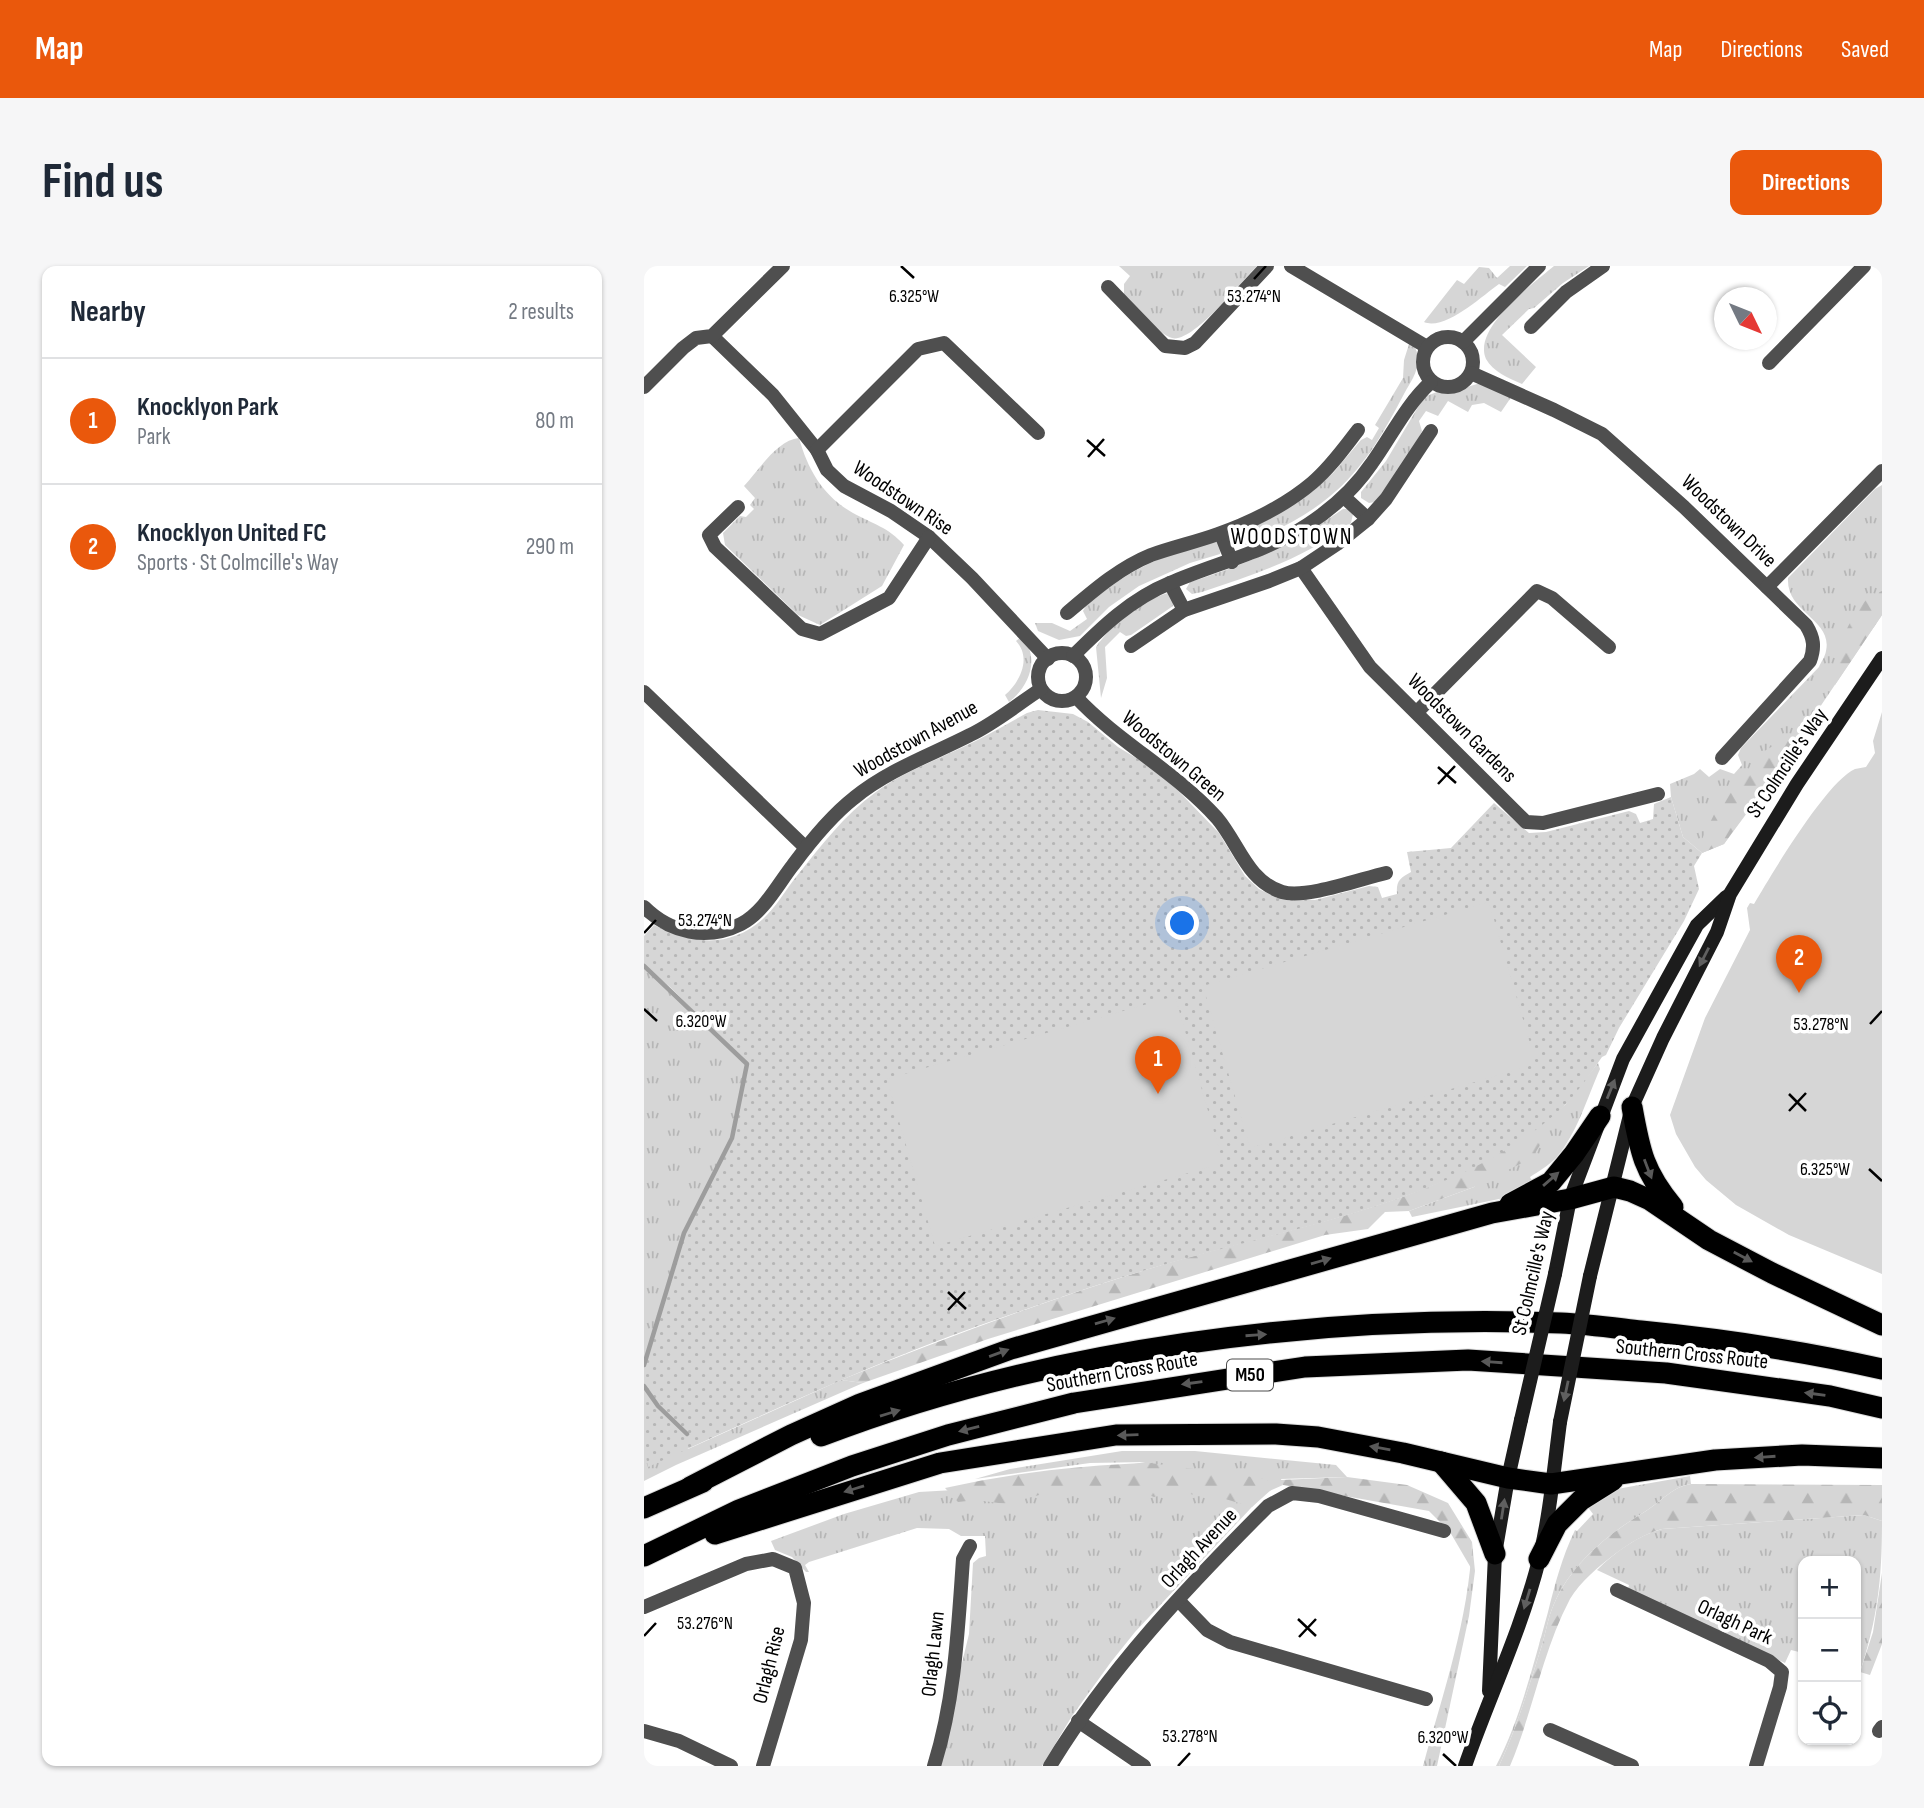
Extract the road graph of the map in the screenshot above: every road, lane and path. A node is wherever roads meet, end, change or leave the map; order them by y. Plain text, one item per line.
1 (783, 266) edge
2 (1267, 266) edge
3 (1291, 266) edge
4 (1539, 266) edge
5 (1603, 266) edge
6 (1864, 266) edge
7 (1108, 287) dead end
8 (1531, 327) dead end
9 (712, 336) junction
10 (1463, 342) junction
11 (1427, 347) junction
12 (1769, 363) dead end
13 (1471, 373) junction
14 (1431, 382) junction
15 (644, 387) edge
16 (1358, 430) dead end
17 (1431, 431) dead end
18 (1038, 433) dead end
19 (817, 450) junction
20 (1882, 471) edge
21 (1344, 497) junction
22 (738, 507) dead end
23 (1368, 519) junction
24 (1221, 534) junction
25 (929, 537) junction
26 (1233, 562) junction
27 (1301, 568) junction
28 (1170, 583) junction
29 (1767, 587) junction
30 (1184, 610) junction
31 (1067, 613) dead end
32 (1131, 646) dead end
33 (1609, 647) dead end
34 (1073, 656) junction
35 (1882, 658) edge
36 (1048, 659) junction
37 (1041, 689) junction
38 (644, 692) edge
39 (1076, 697) junction
40 (1417, 712) junction
41 (1722, 758) dead end
42 (1658, 794) dead end
43 (806, 848) junction
44 (1386, 873) dead end
45 (1730, 894) junction
46 (644, 907) edge
47 (1632, 1108) junction
48 (1600, 1116) junction
49 (1614, 1187) junction
50 (1570, 1199) junction
51 (1492, 1213) junction
52 (1685, 1221) junction
53 (1882, 1325) edge
54 (1882, 1369) edge
55 (1882, 1408) edge
56 (1882, 1458) edge
57 (1441, 1462) junction
58 (1624, 1473) junction
59 (1508, 1478) junction
60 (1551, 1484) junction
61 (690, 1487) junction
62 (644, 1508) edge
63 (1444, 1531) dead end
64 (970, 1546) dead end
65 (1495, 1554) junction
66 (644, 1557) edge
67 (1539, 1559) junction
68 (1617, 1590) dead end
69 (1179, 1601) junction
70 (644, 1607) edge
71 (1426, 1699) dead end
72 (1489, 1699) junction
73 (1078, 1721) junction
74 (1550, 1730) dead end
75 (644, 1731) edge
76 (732, 1766) edge
77 (763, 1766) edge
78 (933, 1766) edge
79 (1051, 1766) edge
80 (1144, 1766) edge
81 (1465, 1766) edge
82 (1632, 1766) edge
83 (1756, 1766) edge

1 - 9 street
2 - 7 street
3 - 11 street
4 - 10 street
5 - 8 street
6 - 12 street
9 - 15 street
9 - 19 street, Woodstown Rise
10 - 11 street
10 - 13 street
11 - 14 street
13 - 14 street
13 - 29 street, Woodstown Drive
14 - 21 street
16 - 24 street
17 - 23 street
18 - 19 street
19 - 25 street, Woodstown Rise
20 - 29 street
21 - 23 street
21 - 26 street
22 - 25 street
23 - 27 street
24 - 26 street
24 - 31 street
25 - 36 street, Woodstown Rise
26 - 28 street
27 - 30 street
27 - 40 street, Woodstown Gardens
28 - 30 street
28 - 34 street
29 - 41 street, Woodstown Drive
30 - 32 street
33 - 40 street
34 - 36 street
34 - 39 street
35 - 45 main road, St Colmcille's Way
36 - 37 street
37 - 39 street
37 - 43 street, Woodstown Avenue
38 - 43 street
39 - 44 street, Woodstown Green
40 - 42 street, Woodstown Gardens
43 - 46 street, Woodstown Avenue
45 -> 47 main road, St Colmcille's Way
48 -> 45 main road, St Colmcille's Way
47 - 49 main road, St Colmcille's Way
47 -> 52 highway
48 - 50 main road, St Colmcille's Way
51 -> 48 highway, M50
49 - 50 highway, M50
49 - 52 highway
49 -> 60 main road, St Colmcille's Way, bridge
50 - 51 highway, M50
50 - 59 main road, St Colmcille's Way, bridge
61 -> 51 highway, M50
52 -> 53 highway
61 -> 54 highway, Southern Cross Route / M50
55 -> 66 highway, Southern Cross Route / M50
56 -> 58 highway, M50
57 - 59 highway, M50
57 - 65 highway
57 -> 66 highway, M50
58 - 60 highway, M50
58 - 67 highway, M50
59 - 60 highway, M50
65 -> 59 main road, St Colmcille's Way
60 - 67 main road, St Colmcille's Way
61 - 62 highway, Southern Cross Route / M50
63 - 69 street, Orlagh Avenue
64 - 78 street, Orlagh Lawn
65 - 72 main road, St Colmcille's Way
67 -> 72 main road, St Colmcille's Way
68 - 83 street, Orlagh Park
69 - 71 street
69 - 73 street, Orlagh Avenue
70 - 77 street, Orlagh Rise
72 - 81 main road, St Colmcille's Way
73 - 79 street, Orlagh Avenue
73 - 80 street
74 - 82 street
75 - 76 street

